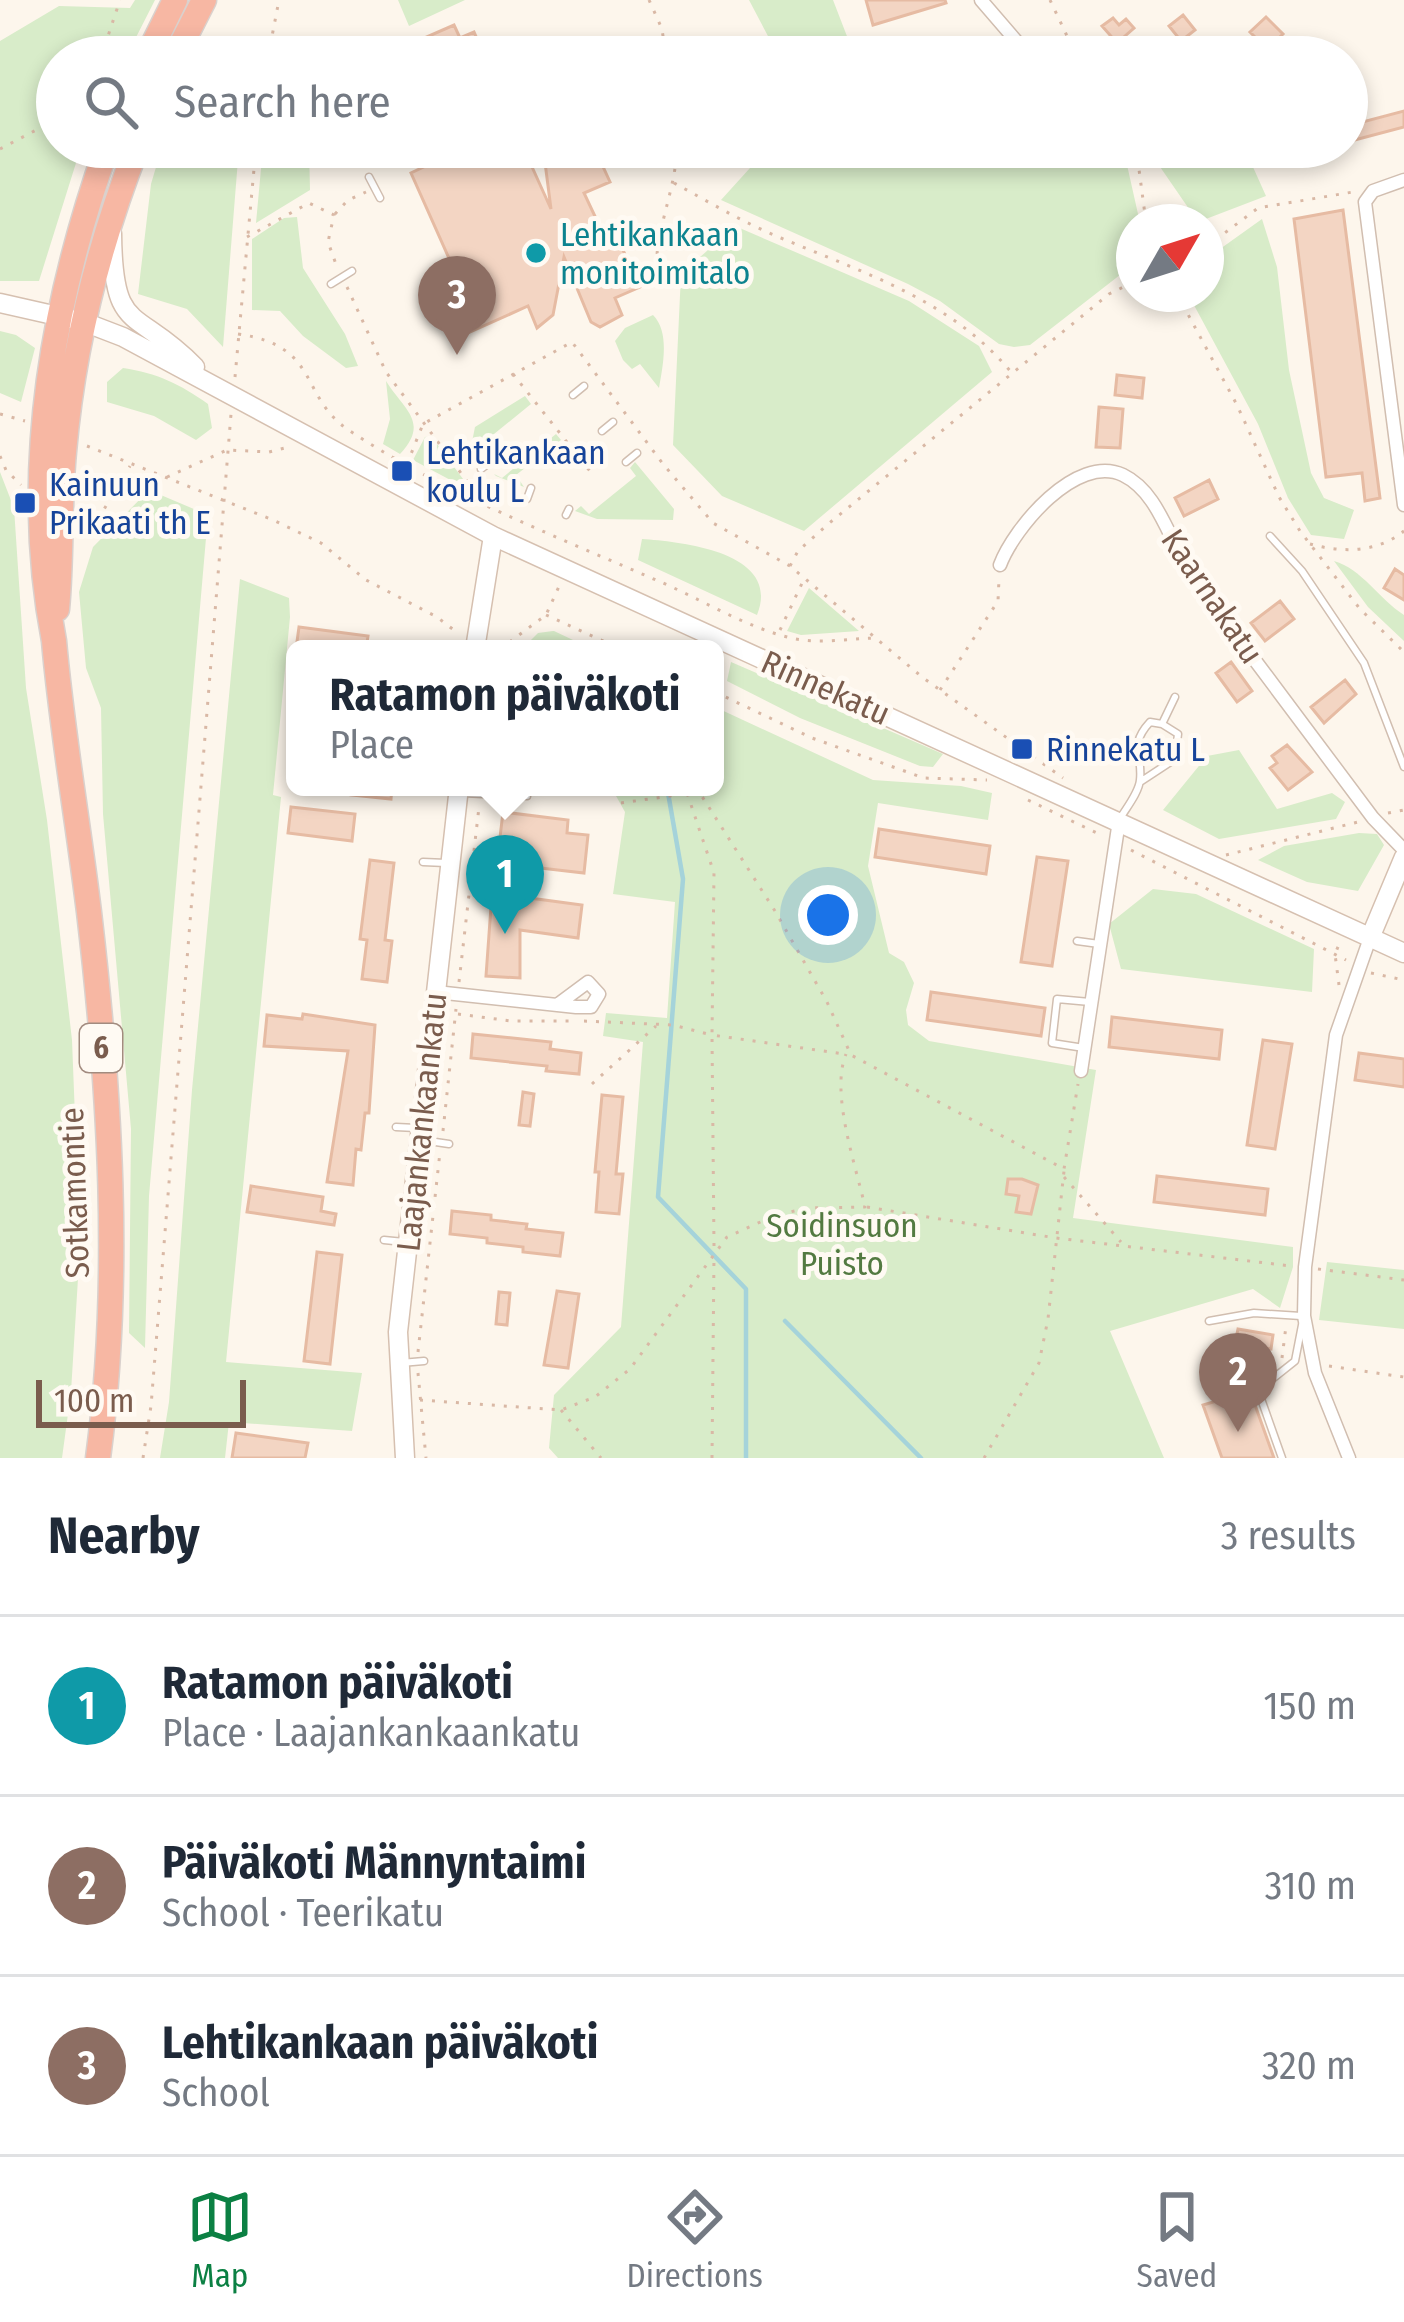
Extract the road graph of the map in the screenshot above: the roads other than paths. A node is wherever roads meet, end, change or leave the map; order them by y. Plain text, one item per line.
1 (176, 0) edge
2 (204, 0) edge
3 (982, 0) edge
4 (158, 36) edge
5 (186, 36) edge
6 (1012, 36) edge
7 (100, 168) edge
8 (129, 168) edge
9 (369, 177) dead end
10 (1404, 180) edge
11 (380, 199) dead end
12 (112, 216) junction
13 (352, 271) dead end
14 (331, 284) dead end
15 (0, 303) edge
16 (72, 319) junction
17 (200, 377) junction
18 (584, 386) dead end
19 (574, 395) dead end
20 (613, 422) dead end
21 (602, 431) dead end
22 (637, 452) dead end
23 (626, 462) dead end
24 (489, 463) dead end
25 (481, 470) dead end
26 (531, 488) dead end
27 (527, 499) dead end
28 (1404, 505) edge
29 (493, 536) junction
30 (1270, 536) dead end
31 (1000, 566) road end
32 (477, 640) edge
33 (721, 640) edge
34 (724, 641) edge
35 (1175, 697) dead end
36 (1162, 724) junction
37 (1404, 767) edge
38 (1140, 782) junction
39 (458, 796) edge
40 (1118, 821) junction
41 (1404, 853) edge
42 (423, 862) dead end
43 (450, 863) junction
44 (1370, 938) junction
45 (1076, 941) dead end
46 (1099, 944) junction
47 (1404, 953) edge
48 (436, 992) junction
49 (1090, 1002) junction
50 (557, 1005) dead end
51 (1084, 1048) junction
52 (1081, 1071) road end
53 (396, 1127) dead end
54 (419, 1134) junction
55 (445, 1143) road end
56 (383, 1240) dead end
57 (408, 1242) junction
58 (1304, 1316) junction
59 (1209, 1321) dead end
60 (98, 1458) edge
61 (405, 1458) edge
62 (1282, 1458) edge
63 (1349, 1458) edge

1 - 4 highway
2 - 5 highway
3 - 6 street
7 - 16 highway, Sotkamontie / 6
8 - 12 highway, Sotkamontie / 6
9 - 11 lane
10 - 28 street
12 - 16 highway, Sotkamontie / 6
12 - 17 street
13 - 14 lane
15 - 16 street, Rinnekatu
16 - 17 street, Rinnekatu
16 - 60 highway, Sotkamontie / 6
17 - 29 street, Rinnekatu
18 - 19 lane
20 - 21 lane
22 - 23 lane
24 - 25 lane
26 - 27 lane
29 - 32 street
29 - 33 street, Rinnekatu
30 - 37 lane
31 - 41 street, Kaarnakatu
34 - 40 street, Rinnekatu
35 - 36 lane
36 - 38 lane
36 - 38 lane
38 - 40 lane
39 - 43 street, Laajankankaankatu
40 - 44 street, Rinnekatu
40 - 46 street
41 - 44 street
42 - 43 lane
43 - 48 street, Laajankankaankatu
44 - 47 street, Rinnekatu
44 - 58 street
45 - 46 lane
46 - 49 street
48 - 50 street
48 - 54 street, Laajankankaankatu
49 - 51 street
49 - 51 lane
51 - 52 street
53 - 54 lane
54 - 55 lane
54 - 57 street, Laajankankaankatu
56 - 57 lane
57 - 61 street, Laajankankaankatu
58 - 59 lane
58 - 62 lane
58 - 63 street

